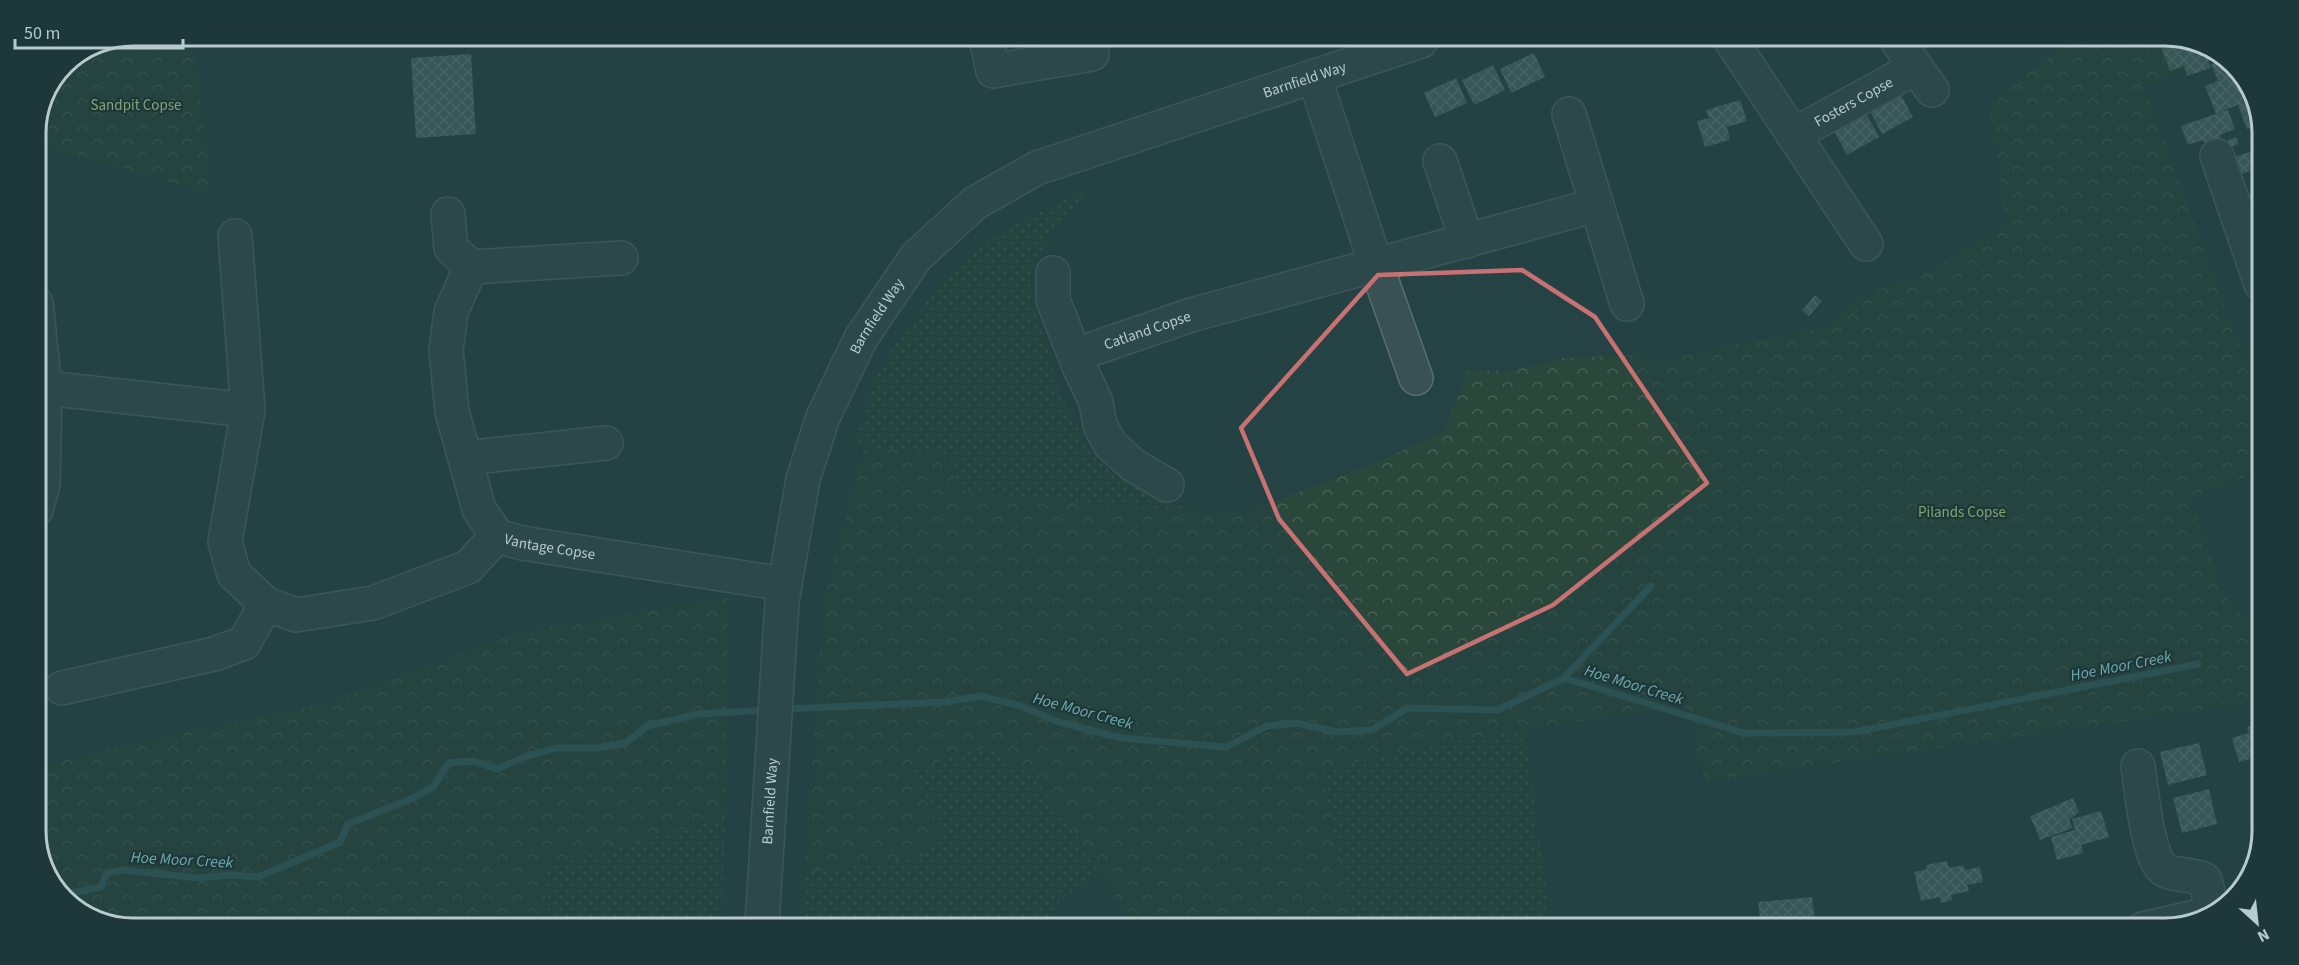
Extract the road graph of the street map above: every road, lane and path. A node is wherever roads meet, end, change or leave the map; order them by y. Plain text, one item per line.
1 (988, 46) edge
2 (1403, 46) edge
3 (1734, 46) edge
4 (1092, 54) dead end
5 (1915, 67) edge
6 (1314, 76) junction
7 (1569, 114) dead end
8 (1793, 135) junction
9 (2217, 156) dead end
10 (1440, 160) dead end
11 (1597, 205) junction
12 (448, 213) dead end
13 (235, 236) dead end
14 (1467, 241) junction
15 (1866, 244) dead end
16 (621, 258) dead end
17 (2252, 258) edge
18 (1376, 265) junction
19 (471, 267) junction
20 (1053, 273) dead end
21 (1627, 304) dead end
22 (1079, 366) junction
23 (1416, 378) dead end
24 (47, 388) edge
25 (248, 410) junction
26 (606, 443) dead end
27 (465, 458) junction
28 (1167, 485) dead end
29 (497, 536) junction
30 (783, 593) junction
31 (266, 604) junction
32 (62, 688) dead end
33 (2138, 766) dead end
34 (2214, 904) edge
35 (762, 918) edge

1 - 4 street
2 - 6 street, Barnfield Way
3 - 8 street
5 - 8 street, Fosters Copse
6 - 18 street
6 - 30 street, Barnfield Way
7 - 11 street
8 - 15 street
9 - 17 street
10 - 14 street
11 - 14 street, Catland Copse
11 - 21 street
12 - 19 street
13 - 25 street, Vantage Copse
14 - 18 street, Catland Copse
16 - 19 street
18 - 22 street, Catland Copse
18 - 23 street
19 - 27 street
20 - 22 street
22 - 28 street
24 - 25 street
25 - 31 street, Vantage Copse
26 - 27 street
27 - 29 street
29 - 30 street, Vantage Copse
29 - 31 street, Vantage Copse
30 - 35 street, Barnfield Way
31 - 32 street
33 - 34 street

